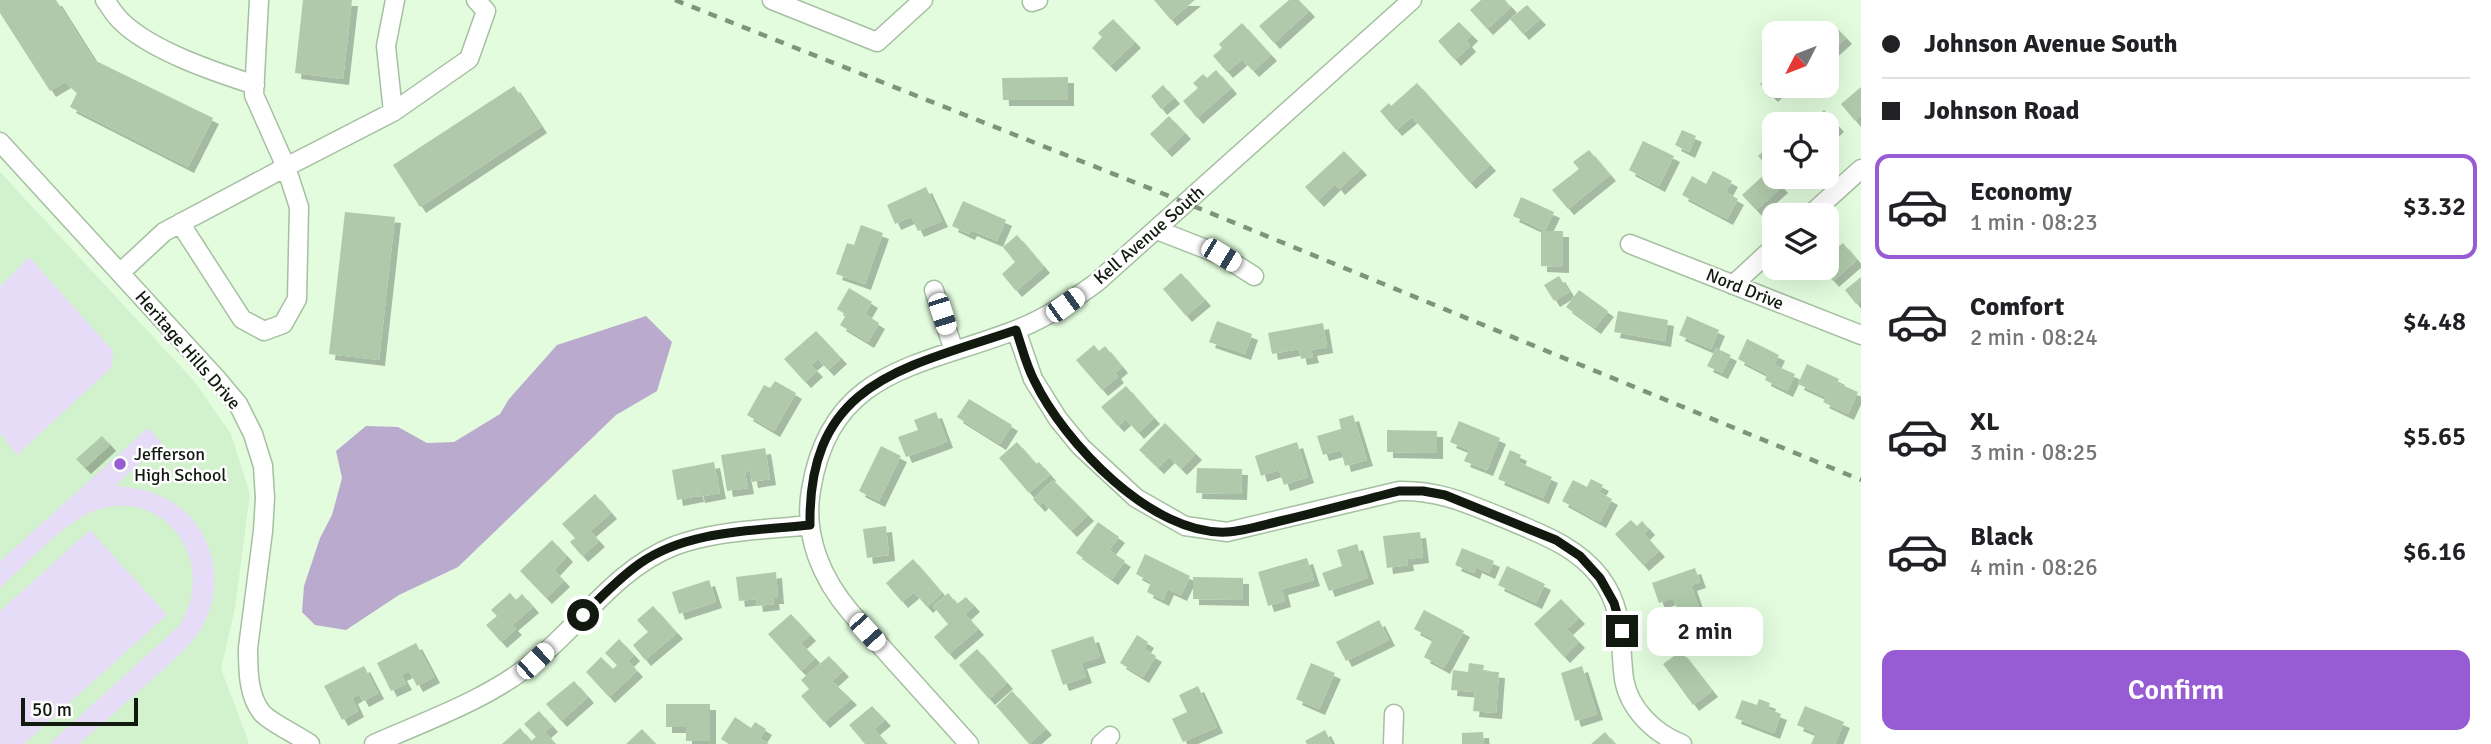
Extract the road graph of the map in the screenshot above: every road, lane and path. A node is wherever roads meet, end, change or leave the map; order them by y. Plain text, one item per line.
1 (105, 0) edge
2 (259, 0) edge
3 (395, 0) edge
4 (476, 0) edge
5 (772, 0) edge
6 (923, 0) edge
7 (1412, 0) edge
8 (255, 85) junction
9 (393, 112) junction
10 (0, 142) edge
11 (286, 167) junction
12 (1861, 169) edge
13 (1823, 203) edge
14 (180, 223) junction
15 (1157, 230) junction
16 (1630, 244) dead end
17 (1762, 258) edge
18 (120, 273) junction
19 (1254, 276) dead end
20 (1733, 285) junction
21 (934, 290) dead end
22 (1016, 330) junction
23 (1861, 335) edge
24 (954, 351) junction
25 (810, 525) junction
26 (1394, 714) dead end
27 (310, 744) edge
28 (374, 744) edge
29 (970, 744) edge
30 (1393, 744) edge
31 (1682, 744) edge

1 - 8 street
2 - 8 street
3 - 9 street
4 - 9 street
5 - 6 street
7 - 15 street, Kell Avenue South
8 - 11 street
9 - 11 street
10 - 18 street, Heritage Hills Drive
11 - 14 street
11 - 14 street
12 - 13 street
14 - 18 street
15 - 19 street
15 - 22 street, Kell Avenue South
16 - 20 street, Nord Drive
17 - 20 street
18 - 27 street, Heritage Hills Drive
20 - 23 street, Nord Drive
21 - 24 street
22 - 24 street, Kell Avenue South
22 - 31 street
24 - 25 street, Kell Avenue South
25 - 28 street
25 - 29 street, Kell Avenue South
26 - 30 street

